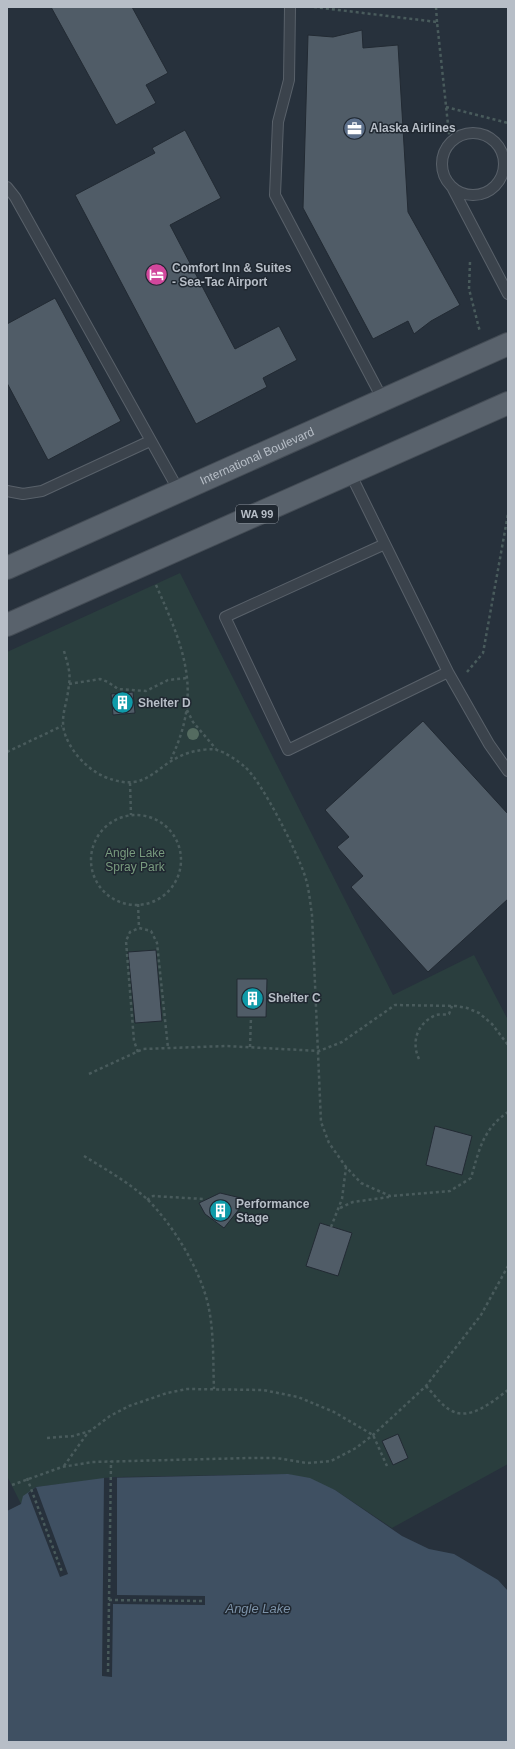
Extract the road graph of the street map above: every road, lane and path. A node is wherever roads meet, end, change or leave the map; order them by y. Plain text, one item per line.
1 (290, 7) edge
2 (314, 7) edge
3 (436, 7) edge
4 (437, 22) junction
5 (446, 107) junction
6 (508, 124) edge
7 (450, 143) junction
8 (7, 187) edge
9 (453, 189) junction
10 (476, 233) junction
11 (508, 294) edge
12 (508, 344) edge
13 (488, 354) junction
14 (382, 400) junction
15 (508, 404) edge
16 (150, 441) junction
17 (350, 473) junction
18 (179, 491) junction
19 (7, 492) edge
20 (508, 514) edge
21 (385, 544) junction
22 (147, 563) junction
23 (7, 568) edge
24 (7, 625) edge
25 (64, 651) dead end
26 (451, 676) junction
27 (187, 678) junction
28 (69, 684) junction
29 (187, 709) junction
30 (62, 726) junction
31 (216, 750) junction
32 (7, 752) edge
33 (171, 760) junction
34 (508, 771) edge
35 (130, 783) junction
36 (131, 815) junction
37 (138, 904) junction
38 (139, 928) junction
39 (452, 1006) junction
40 (251, 1017) dead end
41 (508, 1045) edge
42 (250, 1047) junction
43 (168, 1048) junction
44 (319, 1051) junction
45 (138, 1052) junction
46 (419, 1059) dead end
47 (89, 1074) dead end
48 (508, 1112) edge
49 (84, 1156) dead end
50 (346, 1167) junction
51 (390, 1196) junction
52 (203, 1199) dead end
53 (147, 1200) junction
54 (339, 1208) junction
55 (332, 1227) dead end
56 (508, 1266) edge
57 (426, 1386) junction
58 (214, 1389) junction
59 (508, 1390) edge
60 (90, 1431) junction
61 (373, 1435) junction
62 (47, 1438) dead end
63 (111, 1461) junction
64 (64, 1466) junction
65 (388, 1466) dead end
66 (27, 1478) junction
67 (12, 1485) dead end
68 (62, 1572) dead end
69 (109, 1600) junction
70 (203, 1601) dead end
71 (108, 1672) dead end

1 - 14 lane
2 - 4 path
3 - 4 path
4 - 5 path
5 - 6 path
5 - 7 path
7 - 9 lane
7 - 9 lane
8 - 16 lane
9 - 10 lane
10 - 11 lane
10 - 13 path
12 - 13 main road, International Boulevard
13 - 14 main road, International Boulevard
14 - 18 main road, International Boulevard
15 - 17 main road, WA 99
16 - 18 lane
16 - 19 lane
17 - 21 lane
17 - 22 main road, WA 99
18 - 23 main road, International Boulevard
20 - 26 path
21 - 26 lane
21 - 26 lane
22 - 24 main road, WA 99
22 - 27 path
25 - 28 path
26 - 34 lane
27 - 28 path
27 - 29 path
28 - 30 path
29 - 31 path
29 - 33 path
30 - 32 path
30 - 35 path
31 - 33 path
31 - 44 path
33 - 35 path
35 - 36 path
36 - 37 path
36 - 37 path
37 - 38 path
38 - 43 path
38 - 45 path
39 - 41 path
39 - 44 path
39 - 46 path
40 - 42 path
42 - 43 path
42 - 44 path
43 - 45 path
44 - 50 path
45 - 47 path
48 - 51 path
49 - 53 path
50 - 51 path
50 - 54 path
51 - 54 path
52 - 53 path
53 - 58 path
54 - 55 path
56 - 57 path
57 - 59 path
57 - 61 path
58 - 60 path
58 - 61 path
60 - 62 path
60 - 64 path
61 - 63 path
61 - 65 path
63 - 64 path
63 - 69 path
64 - 66 path
66 - 67 path
66 - 68 path
69 - 70 path
69 - 71 path

